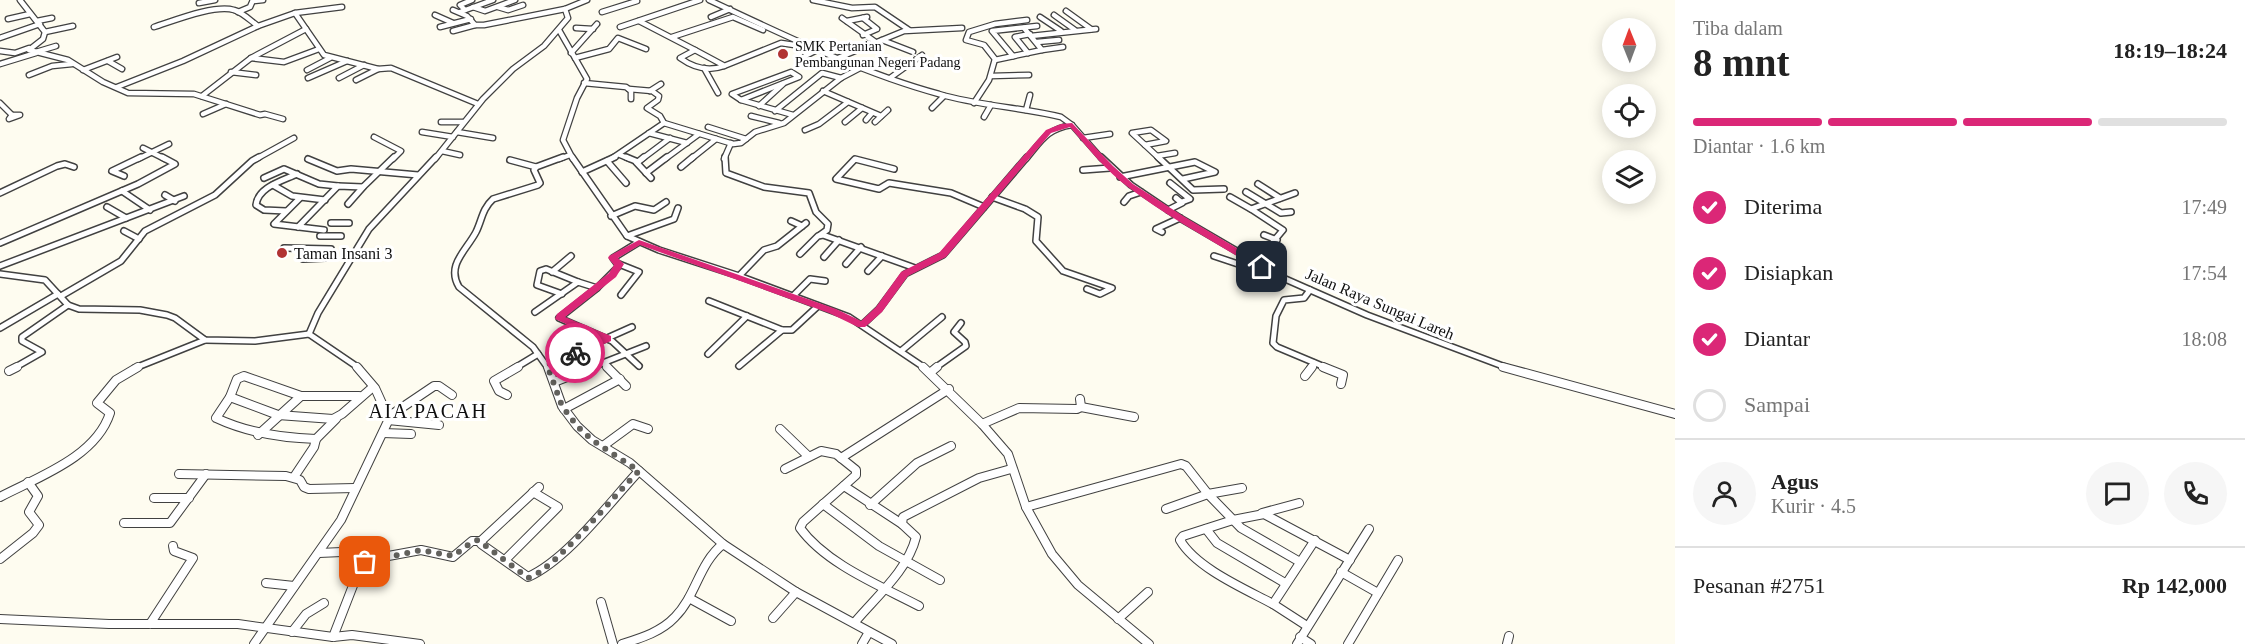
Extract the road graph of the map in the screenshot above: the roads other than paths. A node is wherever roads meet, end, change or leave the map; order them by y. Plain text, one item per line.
1 (20, 0) edge
2 (215, 0) edge
3 (263, 0) edge
4 (472, 0) edge
5 (493, 0) edge
6 (515, 0) edge
7 (587, 0) edge
8 (700, 0) edge
9 (711, 0) edge
10 (813, 0) edge
11 (253, 1) edge
12 (637, 1) edge
13 (199, 3) dead end
14 (498, 6) junction
15 (342, 7) dead end
16 (473, 7) junction
17 (565, 9) junction
18 (730, 9) junction
19 (453, 10) dead end
20 (463, 11) junction
21 (1066, 11) dead end
22 (238, 12) junction
23 (602, 12) dead end
24 (295, 13) junction
25 (30, 14) junction
26 (435, 15) dead end
27 (1054, 15) dead end
28 (711, 17) dead end
29 (1040, 17) dead end
30 (52, 18) dead end
31 (8, 19) dead end
32 (471, 20) junction
33 (639, 21) junction
34 (39, 23) junction
35 (454, 23) junction
36 (597, 24) dead end
37 (995, 24) junction
38 (475, 25) junction
39 (73, 26) dead end
40 (258, 26) junction
41 (1037, 26) junction
42 (154, 27) dead end
43 (440, 27) dead end
44 (620, 27) dead end
45 (576, 28) dead end
46 (962, 28) dead end
47 (1024, 28) junction
48 (306, 29) junction
49 (593, 29) junction
50 (559, 30) junction
51 (763, 30) dead end
52 (909, 30) junction
53 (1000, 30) junction
54 (1076, 30) junction
55 (453, 31) dead end
56 (45, 32) junction
57 (1061, 32) junction
58 (1046, 34) junction
59 (863, 35) junction
60 (1030, 35) junction
61 (0, 38) edge
62 (672, 38) junction
63 (677, 40) junction
64 (1059, 40) dead end
65 (880, 41) junction
66 (1037, 42) junction
67 (631, 43) junction
68 (669, 44) dead end
69 (56, 46) dead end
70 (1063, 47) dead end
71 (29, 48) junction
72 (319, 49) junction
73 (646, 49) dead end
74 (628, 50) dead end
75 (695, 50) junction
76 (814, 50) junction
77 (1042, 50) junction
78 (0, 51) edge
79 (913, 52) dead end
80 (36, 53) junction
81 (1028, 53) junction
82 (573, 55) junction
83 (805, 56) dead end
84 (922, 56) dead end
85 (1013, 56) junction
86 (117, 57) dead end
87 (331, 57) junction
88 (250, 58) junction
89 (837, 58) junction
90 (995, 60) junction
91 (108, 61) junction
92 (348, 61) junction
93 (0, 64) edge
94 (72, 64) junction
95 (364, 64) junction
96 (724, 66) junction
97 (862, 67) junction
98 (704, 68) junction
99 (122, 69) dead end
100 (378, 69) junction
101 (83, 70) junction
102 (307, 70) dead end
103 (230, 71) junction
104 (29, 75) dead end
105 (256, 75) dead end
106 (1029, 75) dead end
107 (991, 76) junction
108 (308, 78) dead end
109 (339, 78) dead end
110 (841, 78) junction
111 (890, 78) junction
112 (356, 80) dead end
113 (760, 82) junction
114 (584, 83) junction
115 (661, 84) dead end
116 (783, 84) junction
117 (117, 87) junction
118 (771, 88) junction
119 (629, 89) junction
120 (650, 91) junction
121 (823, 91) junction
122 (718, 93) dead end
123 (1030, 95) dead end
124 (202, 96) junction
125 (944, 96) junction
126 (631, 99) dead end
127 (741, 100) junction
128 (848, 102) junction
129 (0, 103) edge
130 (226, 103) junction
131 (974, 103) junction
132 (478, 104) junction
133 (990, 105) junction
134 (759, 106) junction
135 (862, 108) junction
136 (932, 108) dead end
137 (7, 110) junction
138 (888, 110) dead end
139 (1026, 110) junction
140 (775, 111) junction
141 (0, 112) edge
142 (872, 113) junction
143 (203, 114) dead end
144 (12, 115) dead end
145 (793, 115) junction
146 (751, 116) dead end
147 (881, 116) junction
148 (984, 117) dead end
149 (283, 119) dead end
150 (866, 120) dead end
151 (441, 122) dead end
152 (463, 122) junction
153 (844, 122) dead end
154 (875, 122) dead end
155 (664, 123) junction
156 (781, 124) junction
157 (1072, 125) junction
158 (708, 127) dead end
159 (805, 130) dead end
160 (422, 132) dead end
161 (649, 133) junction
162 (455, 134) junction
163 (699, 134) junction
164 (1110, 134) dead end
165 (374, 137) dead end
166 (294, 138) dead end
167 (493, 138) dead end
168 (670, 138) junction
169 (1083, 138) junction
170 (746, 139) junction
171 (716, 140) junction
172 (687, 143) junction
173 (731, 143) junction
174 (169, 144) dead end
175 (1144, 145) junction
176 (143, 148) dead end
177 (442, 151) junction
178 (151, 152) junction
179 (1175, 153) dead end
180 (460, 155) dead end
181 (570, 155) junction
182 (621, 155) junction
183 (1157, 156) junction
184 (605, 158) junction
185 (308, 159) dead end
186 (510, 160) dead end
187 (636, 162) junction
188 (74, 167) dead end
189 (536, 167) junction
190 (681, 167) dead end
191 (1170, 167) junction
192 (1110, 168) junction
193 (894, 169) dead end
194 (1083, 170) dead end
195 (379, 172) junction
196 (582, 172) junction
197 (646, 173) junction
198 (297, 174) junction
199 (124, 176) dead end
200 (418, 176) junction
201 (1120, 177) junction
202 (264, 178) dead end
203 (651, 178) dead end
204 (1183, 179) junction
205 (626, 183) dead end
206 (1170, 183) dead end
207 (1258, 184) dead end
208 (273, 185) junction
209 (338, 186) junction
210 (363, 187) junction
211 (1224, 189) dead end
212 (122, 191) junction
213 (1141, 192) junction
214 (1246, 192) dead end
215 (0, 193) edge
216 (1295, 193) dead end
217 (165, 195) dead end
218 (184, 196) dead end
219 (992, 197) junction
220 (1230, 197) dead end
221 (300, 198) junction
222 (1176, 198) dead end
223 (1280, 198) junction
224 (325, 200) junction
225 (175, 201) junction
226 (666, 202) dead end
227 (1124, 202) dead end
228 (1182, 202) junction
229 (1265, 203) junction
230 (348, 204) dead end
231 (107, 207) dead end
232 (984, 207) junction
233 (678, 208) dead end
234 (1251, 209) junction
235 (150, 210) junction
236 (1168, 210) junction
237 (286, 212) junction
238 (1292, 212) dead end
239 (611, 216) junction
240 (126, 218) junction
241 (1180, 218) junction
242 (791, 221) dead end
243 (331, 223) dead end
244 (350, 223) dead end
245 (298, 227) junction
246 (324, 230) dead end
247 (124, 231) dead end
248 (1161, 232) dead end
249 (820, 235) junction
250 (1264, 235) dead end
251 (320, 236) dead end
252 (341, 236) dead end
253 (627, 236) junction
254 (140, 239) junction
255 (839, 240) junction
256 (1277, 240) junction
257 (639, 242) junction
258 (0, 243) edge
259 (861, 247) junction
260 (284, 248) dead end
261 (331, 249) dead end
262 (800, 254) dead end
263 (571, 256) dead end
264 (605, 256) dead end
265 (882, 256) junction
266 (1214, 256) dead end
267 (824, 257) dead end
268 (325, 258) dead end
269 (613, 258) junction
270 (303, 259) dead end
271 (1251, 261) junction
272 (619, 264) junction
273 (846, 264) dead end
274 (0, 267) edge
275 (915, 268) junction
276 (868, 271) dead end
277 (552, 272) junction
278 (0, 274) edge
279 (739, 276) junction
280 (825, 281) dead end
281 (578, 282) junction
282 (597, 288) junction
283 (1087, 289) dead end
284 (1310, 290) junction
285 (562, 294) junction
286 (60, 295) junction
287 (621, 295) dead end
288 (793, 296) junction
289 (709, 301) dead end
290 (68, 305) junction
291 (818, 306) junction
292 (535, 312) dead end
293 (747, 316) junction
294 (942, 317) dead end
295 (961, 323) dead end
296 (862, 325) junction
297 (632, 327) dead end
298 (0, 328) edge
299 (782, 330) junction
300 (309, 334) junction
301 (608, 338) junction
302 (205, 340) junction
303 (645, 346) dead end
304 (902, 351) junction
305 (538, 354) junction
306 (625, 354) junction
307 (708, 354) dead end
308 (604, 363) junction
309 (1314, 363) junction
310 (547, 365) junction
311 (639, 366) dead end
312 (739, 366) dead end
313 (9, 370) dead end
314 (931, 372) junction
315 (1305, 376) dead end
316 (620, 379) junction
317 (554, 382) junction
318 (1341, 384) dead end
319 (626, 386) dead end
320 (372, 387) junction
321 (950, 389) junction
322 (452, 395) dead end
323 (507, 395) dead end
324 (301, 396) junction
325 (359, 396) junction
326 (230, 397) junction
327 (1080, 399) dead end
328 (1081, 407) junction
329 (564, 409) junction
330 (1675, 414) edge
331 (278, 415) junction
332 (1134, 417) dead end
333 (336, 419) junction
334 (388, 419) junction
335 (982, 424) junction
336 (439, 425) dead end
337 (648, 429) dead end
338 (780, 429) dead end
339 (383, 433) junction
340 (411, 434) dead end
341 (258, 435) junction
342 (316, 439) junction
343 (603, 446) junction
344 (951, 446) dead end
345 (808, 456) junction
346 (841, 458) junction
347 (785, 469) dead end
348 (1011, 469) junction
349 (639, 471) junction
350 (179, 474) dead end
351 (206, 474) junction
352 (294, 477) junction
353 (28, 482) junction
354 (844, 486) junction
355 (356, 488) junction
356 (1242, 488) dead end
357 (1208, 494) junction
358 (0, 497) edge
359 (154, 498) dead end
360 (189, 498) junction
361 (1299, 503) dead end
362 (823, 504) junction
363 (870, 504) junction
364 (1026, 507) junction
365 (1166, 508) dead end
366 (1258, 514) junction
367 (1233, 520) junction
368 (124, 523) dead end
369 (902, 524) junction
370 (1206, 529) junction
371 (1369, 529) dead end
372 (1315, 540) junction
373 (481, 541) junction
374 (723, 544) junction
375 (173, 546) dead end
376 (342, 552) dead end
377 (319, 553) junction
378 (0, 559) edge
379 (505, 560) junction
380 (1350, 560) junction
381 (1398, 560) dead end
382 (1300, 562) junction
383 (904, 563) junction
384 (1341, 572) junction
385 (940, 580) dead end
386 (266, 583) dead end
387 (1286, 583) junction
388 (294, 586) junction
389 (884, 588) junction
390 (796, 592) junction
391 (1148, 592) dead end
392 (1378, 593) junction
393 (689, 598) junction
394 (601, 602) dead end
395 (324, 603) dead end
396 (1273, 604) junction
397 (919, 606) dead end
398 (773, 618) dead end
399 (0, 619) edge
400 (1118, 619) junction
401 (731, 621) dead end
402 (855, 622) junction
403 (150, 624) junction
404 (1307, 626) junction
405 (265, 628) junction
406 (292, 632) junction
407 (869, 632) junction
408 (333, 637) junction
409 (1298, 641) edge
410 (254, 644) edge
411 (420, 644) edge
412 (613, 644) edge
413 (622, 644) edge
414 (861, 644) edge
415 (892, 644) edge
416 (1149, 644) edge
417 (1311, 644) edge
418 (1347, 644) edge

1 - 25 street
2 - 13 street
3 - 11 street
4 - 20 street
5 - 16 street
6 - 14 street
6 - 14 street
7 - 17 street
8 - 33 street
9 - 18 street, Jalan Raya Sungai Lareh
10 - 52 street
11 - 22 street
12 - 23 street
14 - 16 street
15 - 24 street
16 - 20 street
17 - 38 street
17 - 50 street
18 - 28 street
18 - 76 street, Jalan Raya Sungai Lareh
19 - 20 street
20 - 32 street
21 - 54 street
22 - 40 street
22 - 42 street
24 - 40 street
24 - 48 street
25 - 31 street
25 - 34 street
26 - 35 street
27 - 54 street
29 - 57 street
30 - 34 street
32 - 35 street
32 - 38 street
33 - 44 street
33 - 62 street
34 - 56 street
34 - 61 street
35 - 43 street
36 - 49 street
37 - 41 street
37 - 53 street
37 - 90 street
38 - 55 street
39 - 56 street
40 - 117 street
41 - 47 street
41 - 58 street
45 - 49 street
46 - 52 street
47 - 53 street
47 - 60 street
48 - 72 street
48 - 88 street
49 - 82 street
50 - 82 street
50 - 132 street
51 - 62 street
52 - 65 street
53 - 85 street
54 - 57 street
56 - 71 street
57 - 58 street
58 - 60 street
59 - 59 street
59 - 65 street
60 - 66 street
60 - 81 street
62 - 63 street
63 - 68 street
63 - 75 street
64 - 66 street
65 - 79 street
65 - 89 street
66 - 77 street
67 - 73 street
67 - 74 street
67 - 82 street
69 - 80 street
70 - 77 street
71 - 78 street
71 - 80 street
72 - 87 street
72 - 88 street
75 - 96 street
75 - 98 street
76 - 83 street
76 - 89 street, Jalan Raya Sungai Lareh
76 - 96 street
77 - 81 street
80 - 93 street
80 - 94 street
81 - 85 street
82 - 114 street
84 - 111 street
85 - 90 street
86 - 91 street
87 - 92 street
87 - 102 street
88 - 103 street
89 - 97 street, Jalan Raya Sungai Lareh
90 - 107 street
91 - 99 street
91 - 101 street
92 - 95 street
92 - 108 street
94 - 101 street
94 - 104 street
95 - 100 street
95 - 109 street
96 - 98 street
97 - 110 street
97 - 111 street, Jalan Raya Sungai Lareh
98 - 122 street
100 - 112 street
100 - 132 street
101 - 117 street
103 - 105 street
103 - 124 street
106 - 107 street
107 - 131 street
110 - 121 street
110 - 140 street
111 - 125 street, Jalan Raya Sungai Lareh
113 - 116 street
113 - 118 street
113 - 127 street
114 - 119 street
114 - 181 street
115 - 120 street
116 - 118 street
116 - 134 street
117 - 124 street
118 - 127 street
119 - 120 street
119 - 126 street
120 - 155 street
121 - 128 street
121 - 145 street
123 - 139 street
124 - 130 street
125 - 131 street, Jalan Raya Sungai Lareh
125 - 136 street
127 - 134 street
128 - 135 street
128 - 159 street
129 - 137 street
130 - 143 street
130 - 149 street
131 - 133 street, Jalan Raya Sungai Lareh
132 - 152 street
133 - 139 street, Jalan Raya Sungai Lareh
133 - 148 street
134 - 140 street
135 - 142 street
135 - 153 street
137 - 141 street
137 - 144 street
138 - 147 street
139 - 157 street, Jalan Raya Sungai Lareh
140 - 145 street
142 - 147 street
142 - 150 street
145 - 156 street
146 - 156 street
147 - 154 street
151 - 152 street
152 - 162 street
155 - 161 street
155 - 163 street
156 - 170 street
157 - 169 street, Jalan Raya Sungai Lareh
157 - 219 street
158 - 170 street
160 - 162 street
161 - 168 street
161 - 182 street
162 - 167 street
162 - 177 street
163 - 171 street
163 - 172 street
164 - 169 street
165 - 195 street
166 - 254 street
168 - 172 street
168 - 187 street
169 - 192 street, Jalan Raya Sungai Lareh
170 - 173 street
171 - 173 street
171 - 190 street
172 - 197 street
173 - 249 street
174 - 178 street
175 - 175 street
175 - 183 street
176 - 178 street
177 - 180 street
177 - 200 street
178 - 199 street
178 - 212 street
179 - 183 street
181 - 189 street
181 - 196 street
182 - 184 street
182 - 187 street
183 - 191 street
184 - 196 street
184 - 205 street
185 - 195 street
186 - 189 street
187 - 197 street
188 - 215 street
189 - 305 street
191 - 201 street
191 - 204 street
191 - 204 street
192 - 194 street
192 - 201 street, Jalan Raya Sungai Lareh
193 - 232 street
195 - 200 street
195 - 210 street
196 - 239 street
197 - 203 street
198 - 202 street
198 - 208 street
198 - 209 street
200 - 300 street
201 - 213 street, Jalan Raya Sungai Lareh
204 - 211 street
206 - 228 street
207 - 223 street
208 - 221 street
208 - 237 street
209 - 210 street
209 - 224 street
210 - 230 street
212 - 235 street
212 - 258 street
213 - 227 street
213 - 236 street, Jalan Raya Sungai Lareh
214 - 229 street
216 - 223 street
217 - 225 street
218 - 225 street
219 - 232 street
219 - 283 street
220 - 234 street
221 - 224 street
221 - 237 street
222 - 228 street
223 - 229 street
224 - 245 street
225 - 235 street
226 - 239 street
228 - 236 street
229 - 234 street
229 - 238 street
231 - 240 street
232 - 275 street
233 - 253 street
234 - 256 street
235 - 240 street
236 - 241 street, Jalan Raya Sungai Lareh
237 - 245 street
239 - 253 street
240 - 274 street
241 - 248 street
241 - 271 street, Jalan Raya Sungai Lareh
242 - 279 street
243 - 244 street
245 - 246 street
247 - 254 street
249 - 255 street
249 - 262 street
250 - 256 street
251 - 252 street
253 - 257 street
254 - 286 street
255 - 259 street
255 - 267 street
256 - 271 street
257 - 269 street
257 - 279 street
259 - 265 street
259 - 273 street
260 - 261 street
263 - 277 street
264 - 269 street
265 - 275 street
265 - 276 street
266 - 271 street
268 - 270 street
269 - 272 street
271 - 284 street, Jalan Raya Sungai Lareh
272 - 282 street
272 - 287 street
275 - 296 street
277 - 281 street
277 - 285 street
278 - 286 street
279 - 288 street
280 - 288 street
281 - 282 street
281 - 285 street
282 - 301 street
284 - 309 street
284 - 330 street, Jalan Raya Sungai Lareh
285 - 292 street
286 - 290 street
286 - 298 street
288 - 291 street
289 - 293 street
290 - 302 street
290 - 313 street
291 - 296 street
291 - 299 street
293 - 299 street
293 - 307 street
294 - 304 street
295 - 314 street
296 - 304 street
297 - 301 street
299 - 312 street
300 - 302 street
300 - 320 street
301 - 306 street
301 - 310 street
302 - 353 street
303 - 306 street
304 - 314 street
305 - 310 street
305 - 323 street
306 - 308 street
306 - 311 street
308 - 316 street
308 - 317 street
309 - 315 street
309 - 318 street
310 - 317 street
314 - 321 street
316 - 319 street
316 - 329 street
317 - 329 street
320 - 325 street
320 - 334 street
321 - 335 street
321 - 346 street
322 - 334 street
324 - 325 street
324 - 326 street
324 - 331 street
325 - 333 street
326 - 331 street
326 - 341 street
327 - 328 street
328 - 332 street
328 - 335 street
329 - 343 street
331 - 333 street
331 - 341 street
333 - 342 street
334 - 336 street
334 - 339 street
335 - 348 street
337 - 343 street
338 - 345 street
339 - 340 street
339 - 355 street
341 - 342 street
342 - 352 street
343 - 349 street
344 - 363 street
345 - 346 street
345 - 347 street
346 - 354 street
348 - 364 street
348 - 369 street
349 - 374 street
349 - 379 street
350 - 351 street
351 - 352 street
351 - 360 street
352 - 355 street
353 - 358 street
353 - 378 street
354 - 362 street
354 - 363 street
355 - 377 street
356 - 357 street
357 - 364 street
357 - 365 street
357 - 367 street
359 - 360 street
360 - 368 street
361 - 366 street
362 - 383 street
362 - 389 street
363 - 369 street
364 - 400 street
366 - 367 street
366 - 372 street
367 - 370 street
367 - 382 street
369 - 383 street
370 - 387 street
370 - 396 street
371 - 380 street
372 - 380 street
372 - 382 street
373 - 379 street
373 - 379 street
373 - 408 street
374 - 390 street
374 - 393 street
375 - 403 street
376 - 377 street
377 - 388 street
380 - 384 street
381 - 392 street
382 - 387 street
383 - 385 street
383 - 389 street
384 - 392 street
384 - 404 street
386 - 388 street
387 - 396 street
388 - 405 street
389 - 397 street
389 - 402 street
390 - 398 street
390 - 402 street
391 - 400 street
392 - 418 street
393 - 401 street
393 - 413 street
394 - 412 street
395 - 406 street
396 - 404 street
399 - 403 street
400 - 416 street
402 - 407 street
403 - 405 street
404 - 409 street
405 - 406 street
405 - 410 street
406 - 408 street
407 - 414 street
407 - 415 street
408 - 411 street
409 - 417 street

